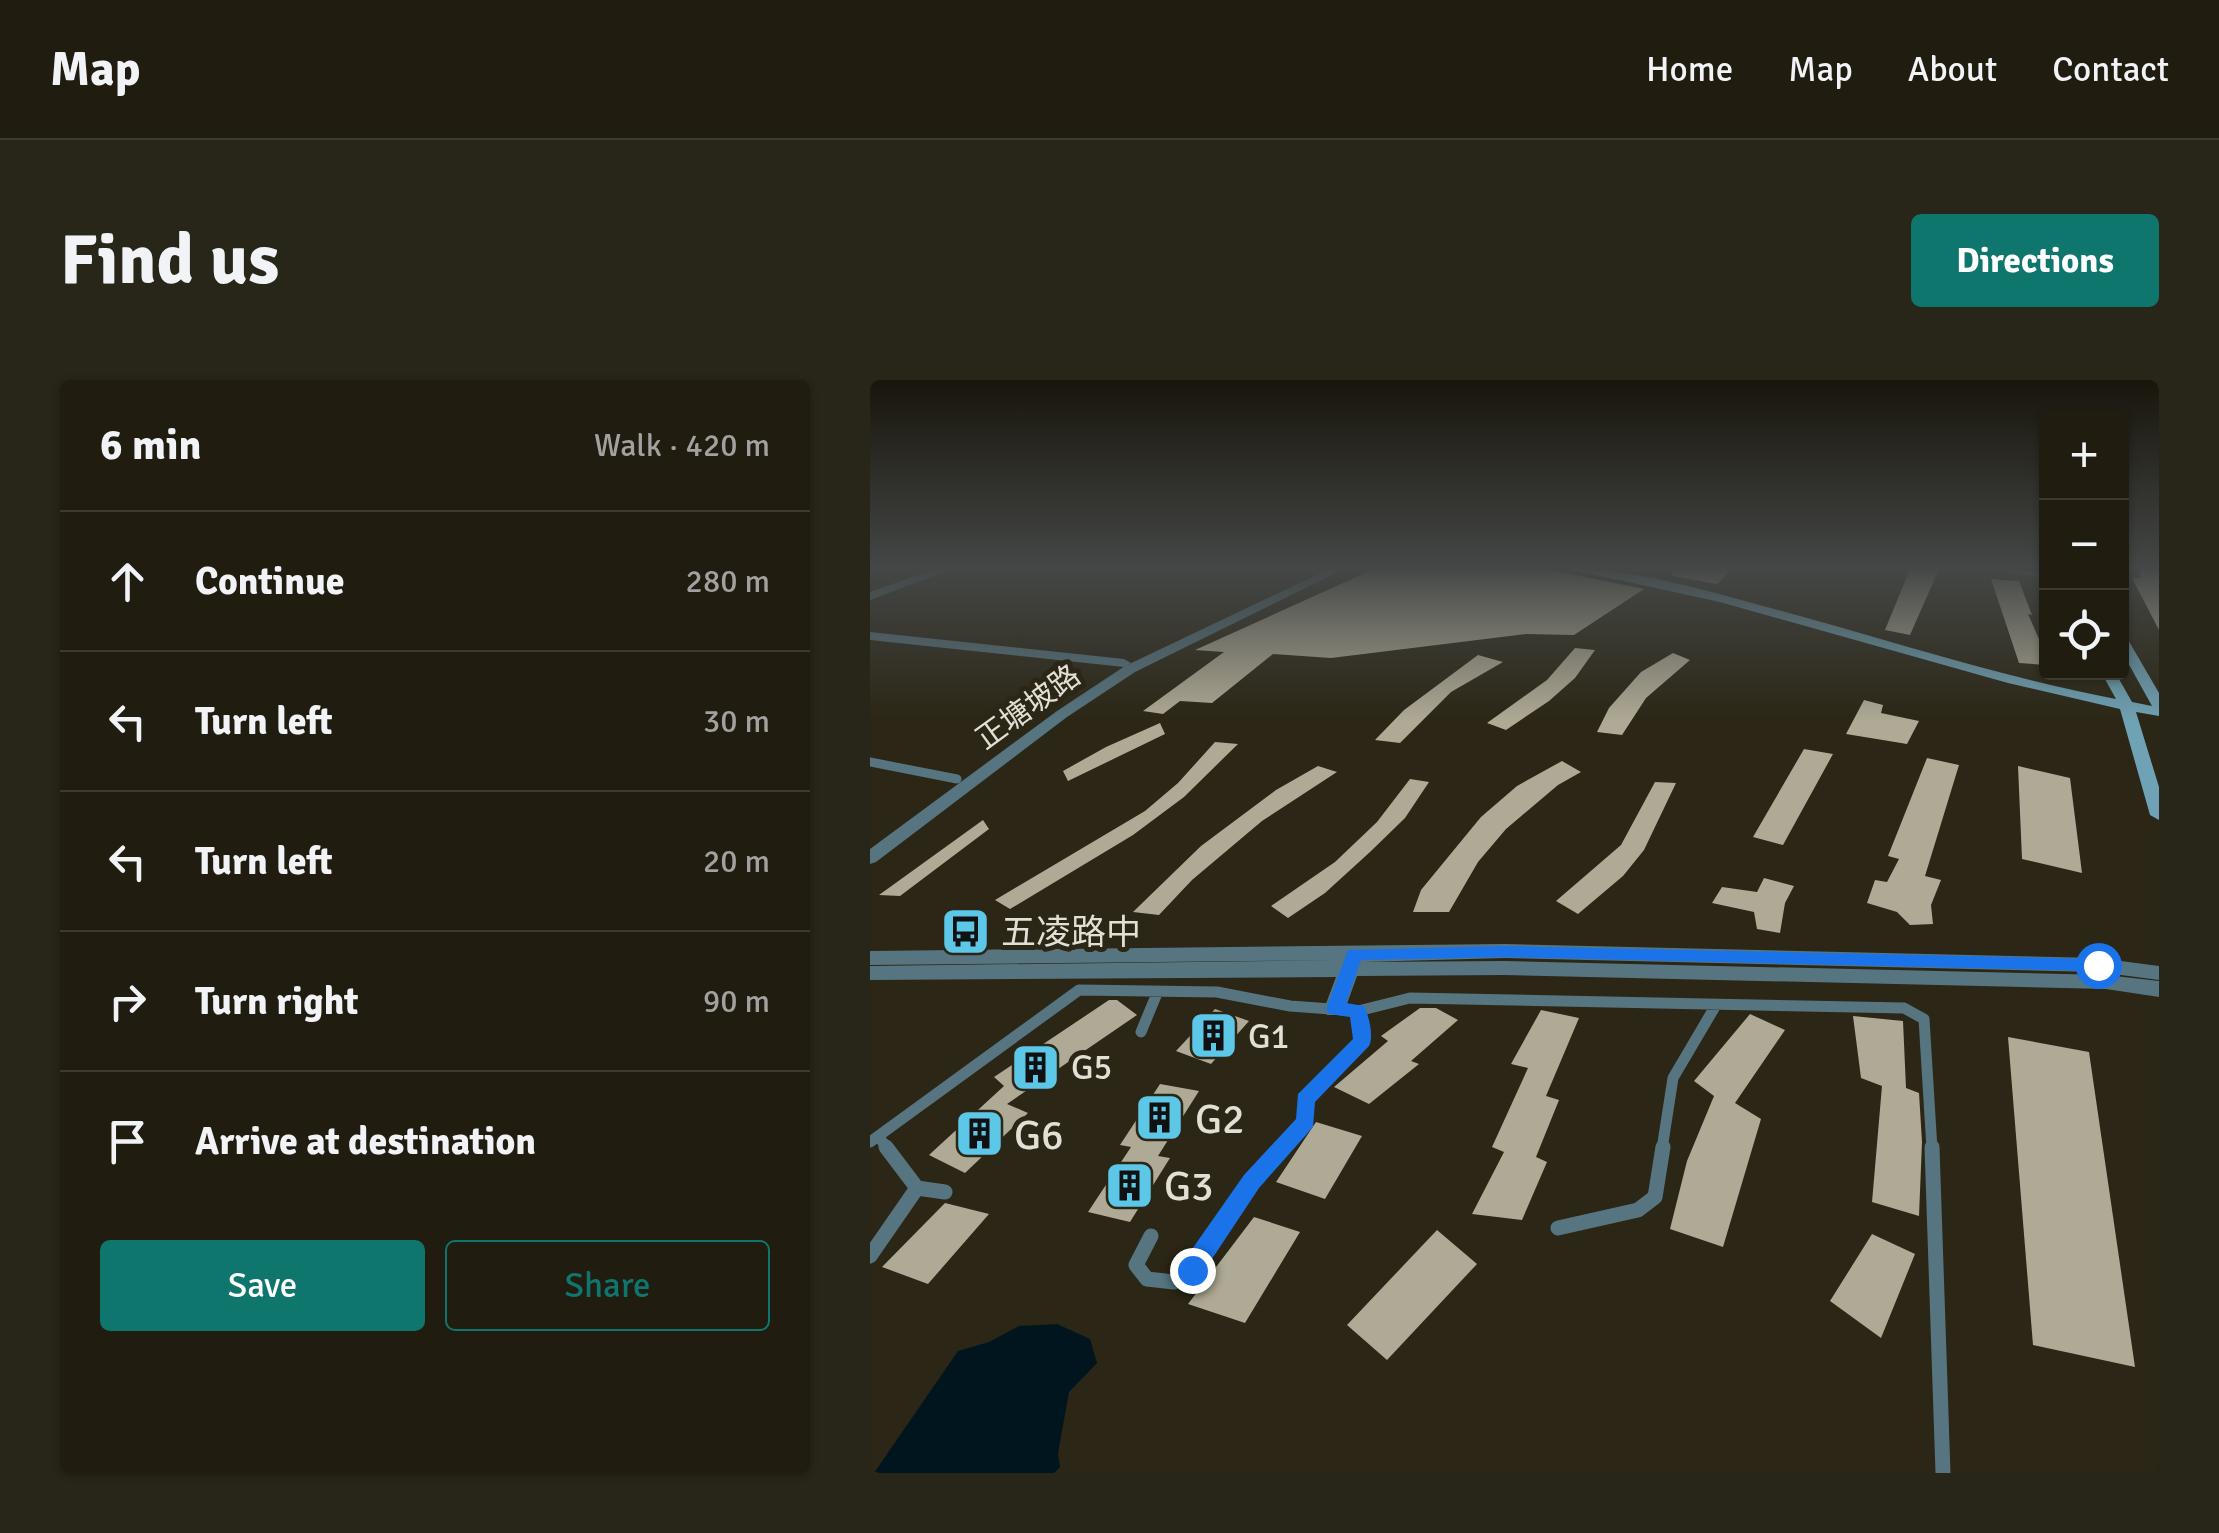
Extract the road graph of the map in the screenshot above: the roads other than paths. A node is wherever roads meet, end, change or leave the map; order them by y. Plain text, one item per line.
1 (1216, 620) edge
2 (1232, 620) edge
3 (1806, 620) edge
4 (1815, 620) edge
5 (870, 636) edge
6 (2129, 654) edge
7 (1124, 664) junction
8 (2112, 680) edge
9 (2125, 703) junction
10 (2159, 707) edge
11 (870, 762) edge
12 (957, 779) junction
13 (2159, 814) edge
14 (870, 843) edge
15 (870, 858) edge
16 (870, 958) edge
17 (1352, 962) junction
18 (870, 974) edge
19 (2159, 974) edge
20 (2159, 989) edge
21 (1158, 991) junction
22 (1716, 1005) junction
23 (1346, 1010) junction
24 (1140, 1032) dead end
25 (874, 1139) edge
26 (917, 1188) junction
27 (946, 1192) dead end
28 (1558, 1228) dead end
29 (1151, 1236) dead end
30 (870, 1256) edge
31 (1943, 1473) edge

1 - 7 street, 正塘坡路
2 - 15 street, 正塘坡路
3 - 9 main road
4 - 9 main road
5 - 7 street
6 - 10 main road
7 - 12 street, 正塘坡路
8 - 9 main road
9 - 10 main road
9 - 13 main road
11 - 12 lane
12 - 14 street, 正塘坡路
16 - 17 street
17 - 18 street
17 - 19 street
17 - 20 street
17 - 23 street
21 - 23 lane
21 - 24 lane
21 - 25 lane
22 - 23 lane
22 - 28 lane
22 - 31 lane
23 - 29 lane
25 - 26 lane
26 - 27 lane
26 - 30 lane

